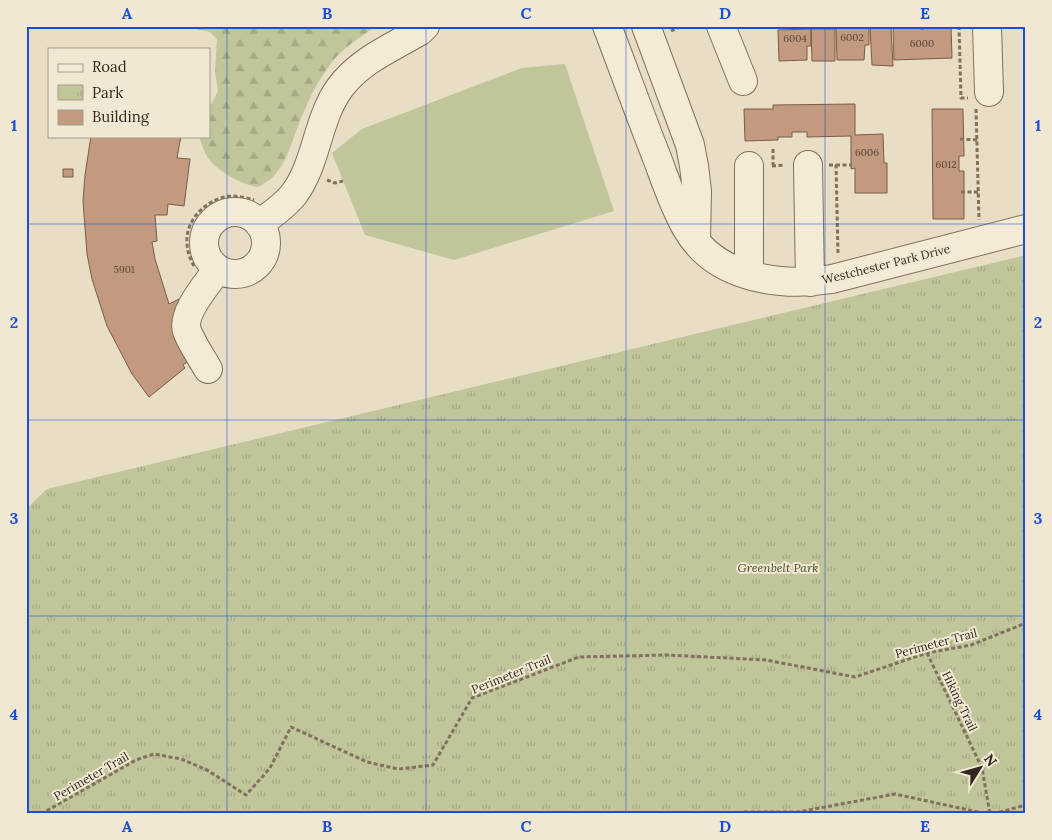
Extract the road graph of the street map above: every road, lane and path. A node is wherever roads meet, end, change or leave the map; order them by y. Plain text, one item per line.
1 (425, 26) edge
2 (682, 26) edge
3 (721, 26) edge
4 (959, 26) edge
5 (988, 26) edge
6 (653, 29) edge
7 (610, 35) edge
8 (743, 81) dead end
9 (980, 99) junction
10 (960, 139) dead end
11 (977, 140) junction
12 (773, 149) dead end
13 (836, 164) junction
14 (808, 165) junction
15 (852, 165) dead end
16 (761, 166) junction
17 (961, 192) dead end
18 (978, 192) junction
19 (259, 224) junction
20 (979, 228) dead end
21 (1026, 229) edge
22 (696, 241) junction
23 (839, 264) dead end
24 (218, 269) junction
25 (749, 276) junction
26 (810, 282) junction
27 (208, 369) dead end
28 (1026, 624) edge
29 (927, 653) junction
30 (1026, 805) edge
31 (41, 814) edge
32 (738, 814) edge
33 (990, 814) edge

1 - 19 street
2 - 6 path
3 - 8 street
4 - 9 path
5 - 9 street
6 - 7 street, Westchester Park Drive
6 - 22 street
7 - 22 street, Westchester Park Drive
9 - 11 path
10 - 11 path
11 - 18 path
12 - 16 path
13 - 14 path
13 - 15 path
13 - 23 path
14 - 16 path
14 - 26 street
16 - 25 street
17 - 18 path
18 - 20 path
19 - 24 street
19 - 24 street
21 - 26 street, Westchester Park Drive
22 - 25 street, Westchester Park Drive
24 - 27 street
25 - 26 street, Westchester Park Drive
28 - 29 path, Perimeter Trail
29 - 31 path, Perimeter Trail
29 - 33 path, Hiking Trail
30 - 33 path
32 - 33 path

